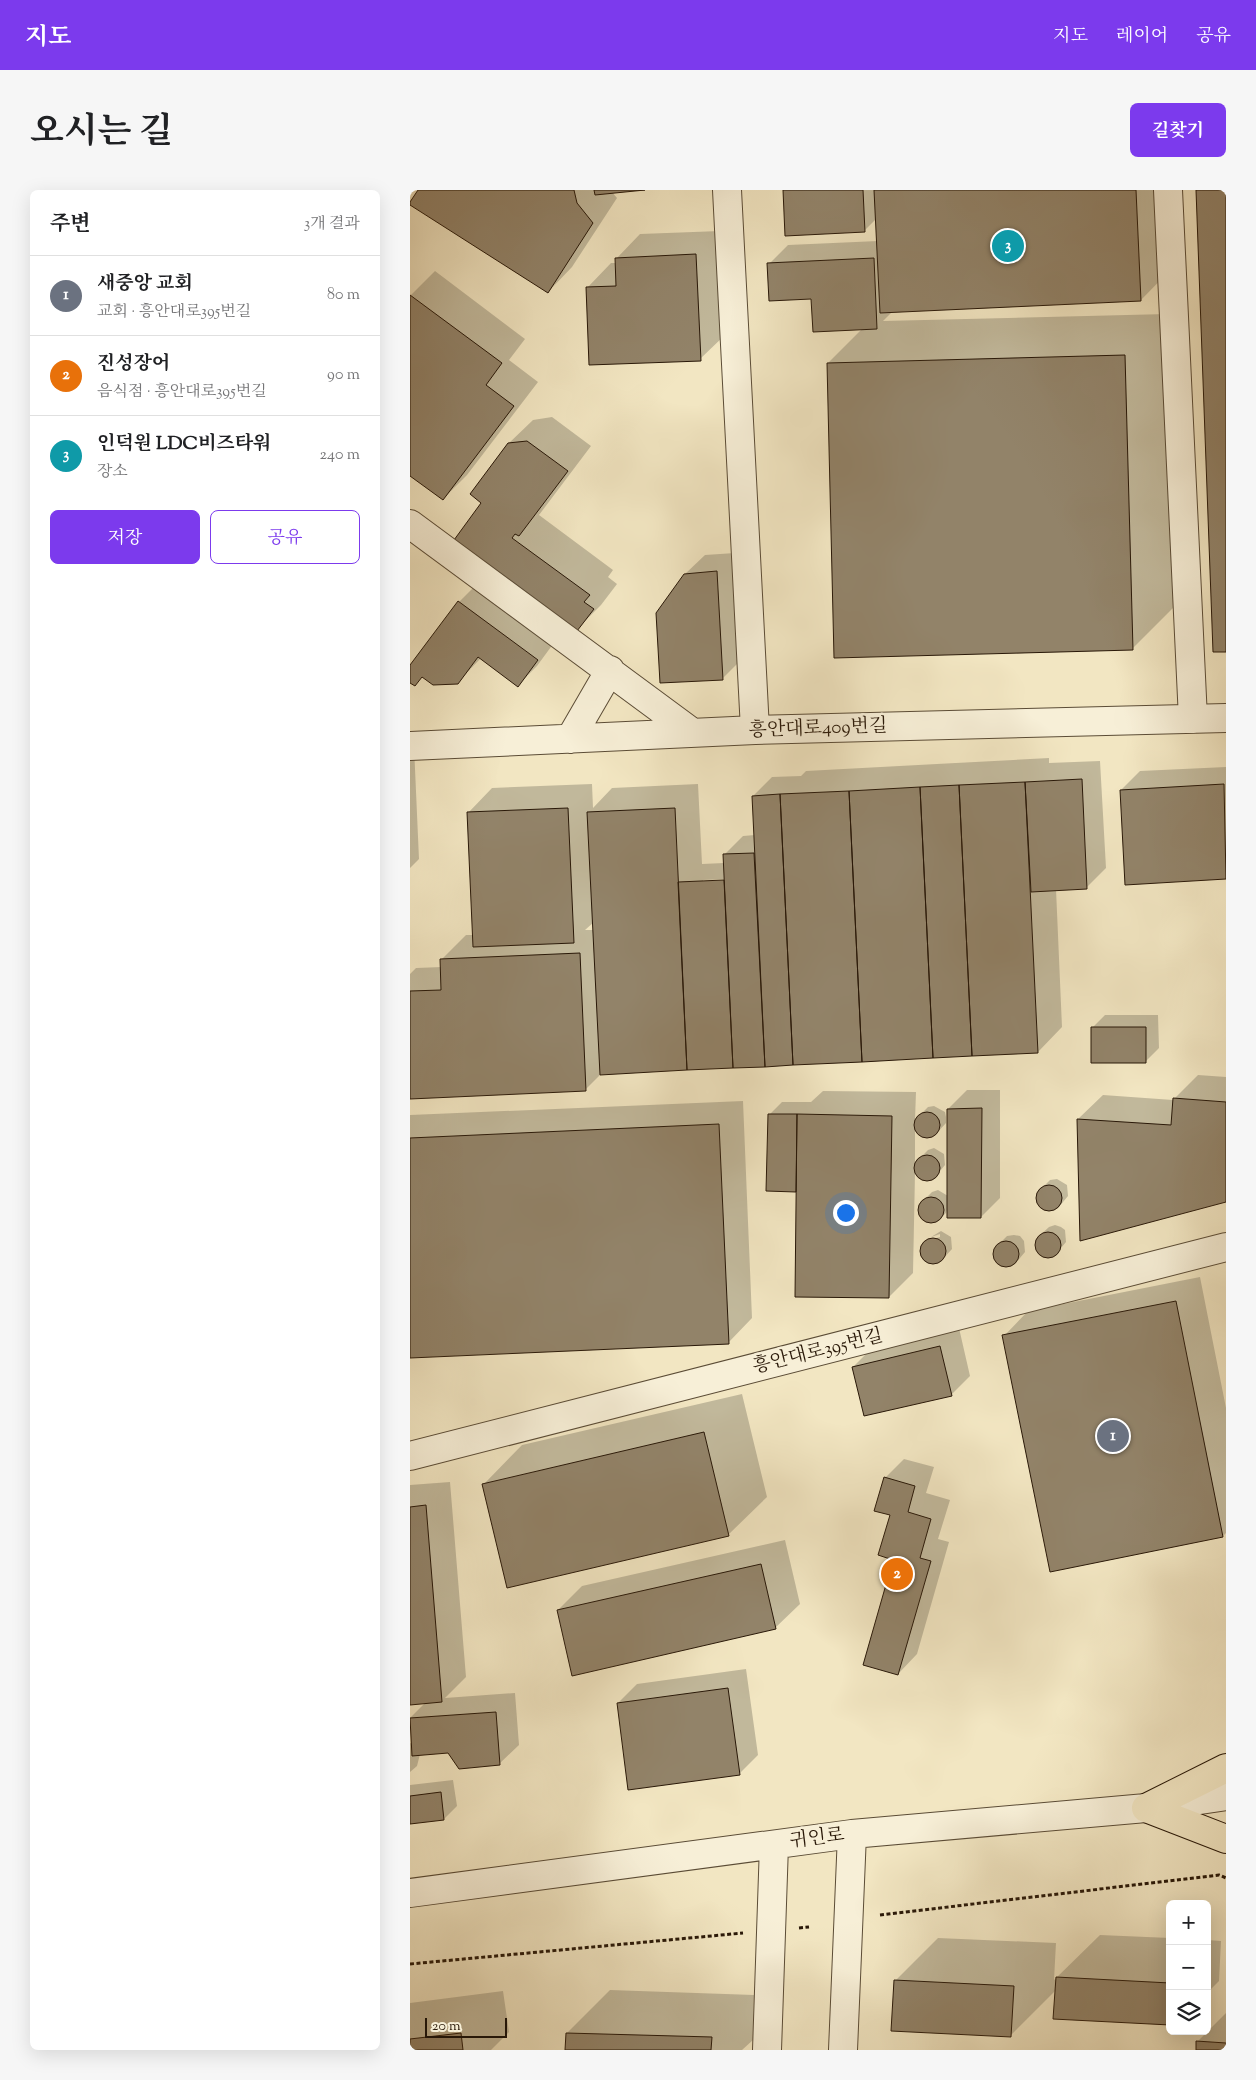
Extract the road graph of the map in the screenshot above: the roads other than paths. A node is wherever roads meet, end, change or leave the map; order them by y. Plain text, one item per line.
1 (727, 190) edge
2 (1168, 190) edge
3 (410, 524) edge
4 (610, 670) junction
5 (1226, 718) edge
6 (1192, 719) junction
7 (754, 730) junction
8 (693, 733) junction
9 (570, 739) junction
10 (410, 746) edge
11 (1226, 1247) edge
12 (410, 1456) edge
13 (1226, 1768) edge
14 (1226, 1796) edge
15 (1146, 1808) junction
16 (852, 1834) junction
17 (1226, 1839) edge
18 (774, 1845) junction
19 (410, 1893) edge
20 (768, 2050) edge
21 (843, 2050) edge

1 - 7 street
2 - 6 street
3 - 4 street
4 - 8 street
4 - 9 street
5 - 6 street, 흥안대로409번길
6 - 7 street, 흥안대로409번길
7 - 8 street, 흥안대로409번길
8 - 9 street, 흥안대로409번길
9 - 10 street, 흥안대로409번길
11 - 12 street, 흥안대로395번길
13 - 15 main road
14 - 15 street, 귀인로
15 - 16 street, 귀인로
15 - 17 main road
16 - 18 street, 귀인로
16 - 21 street
18 - 19 street, 귀인로
18 - 20 street

